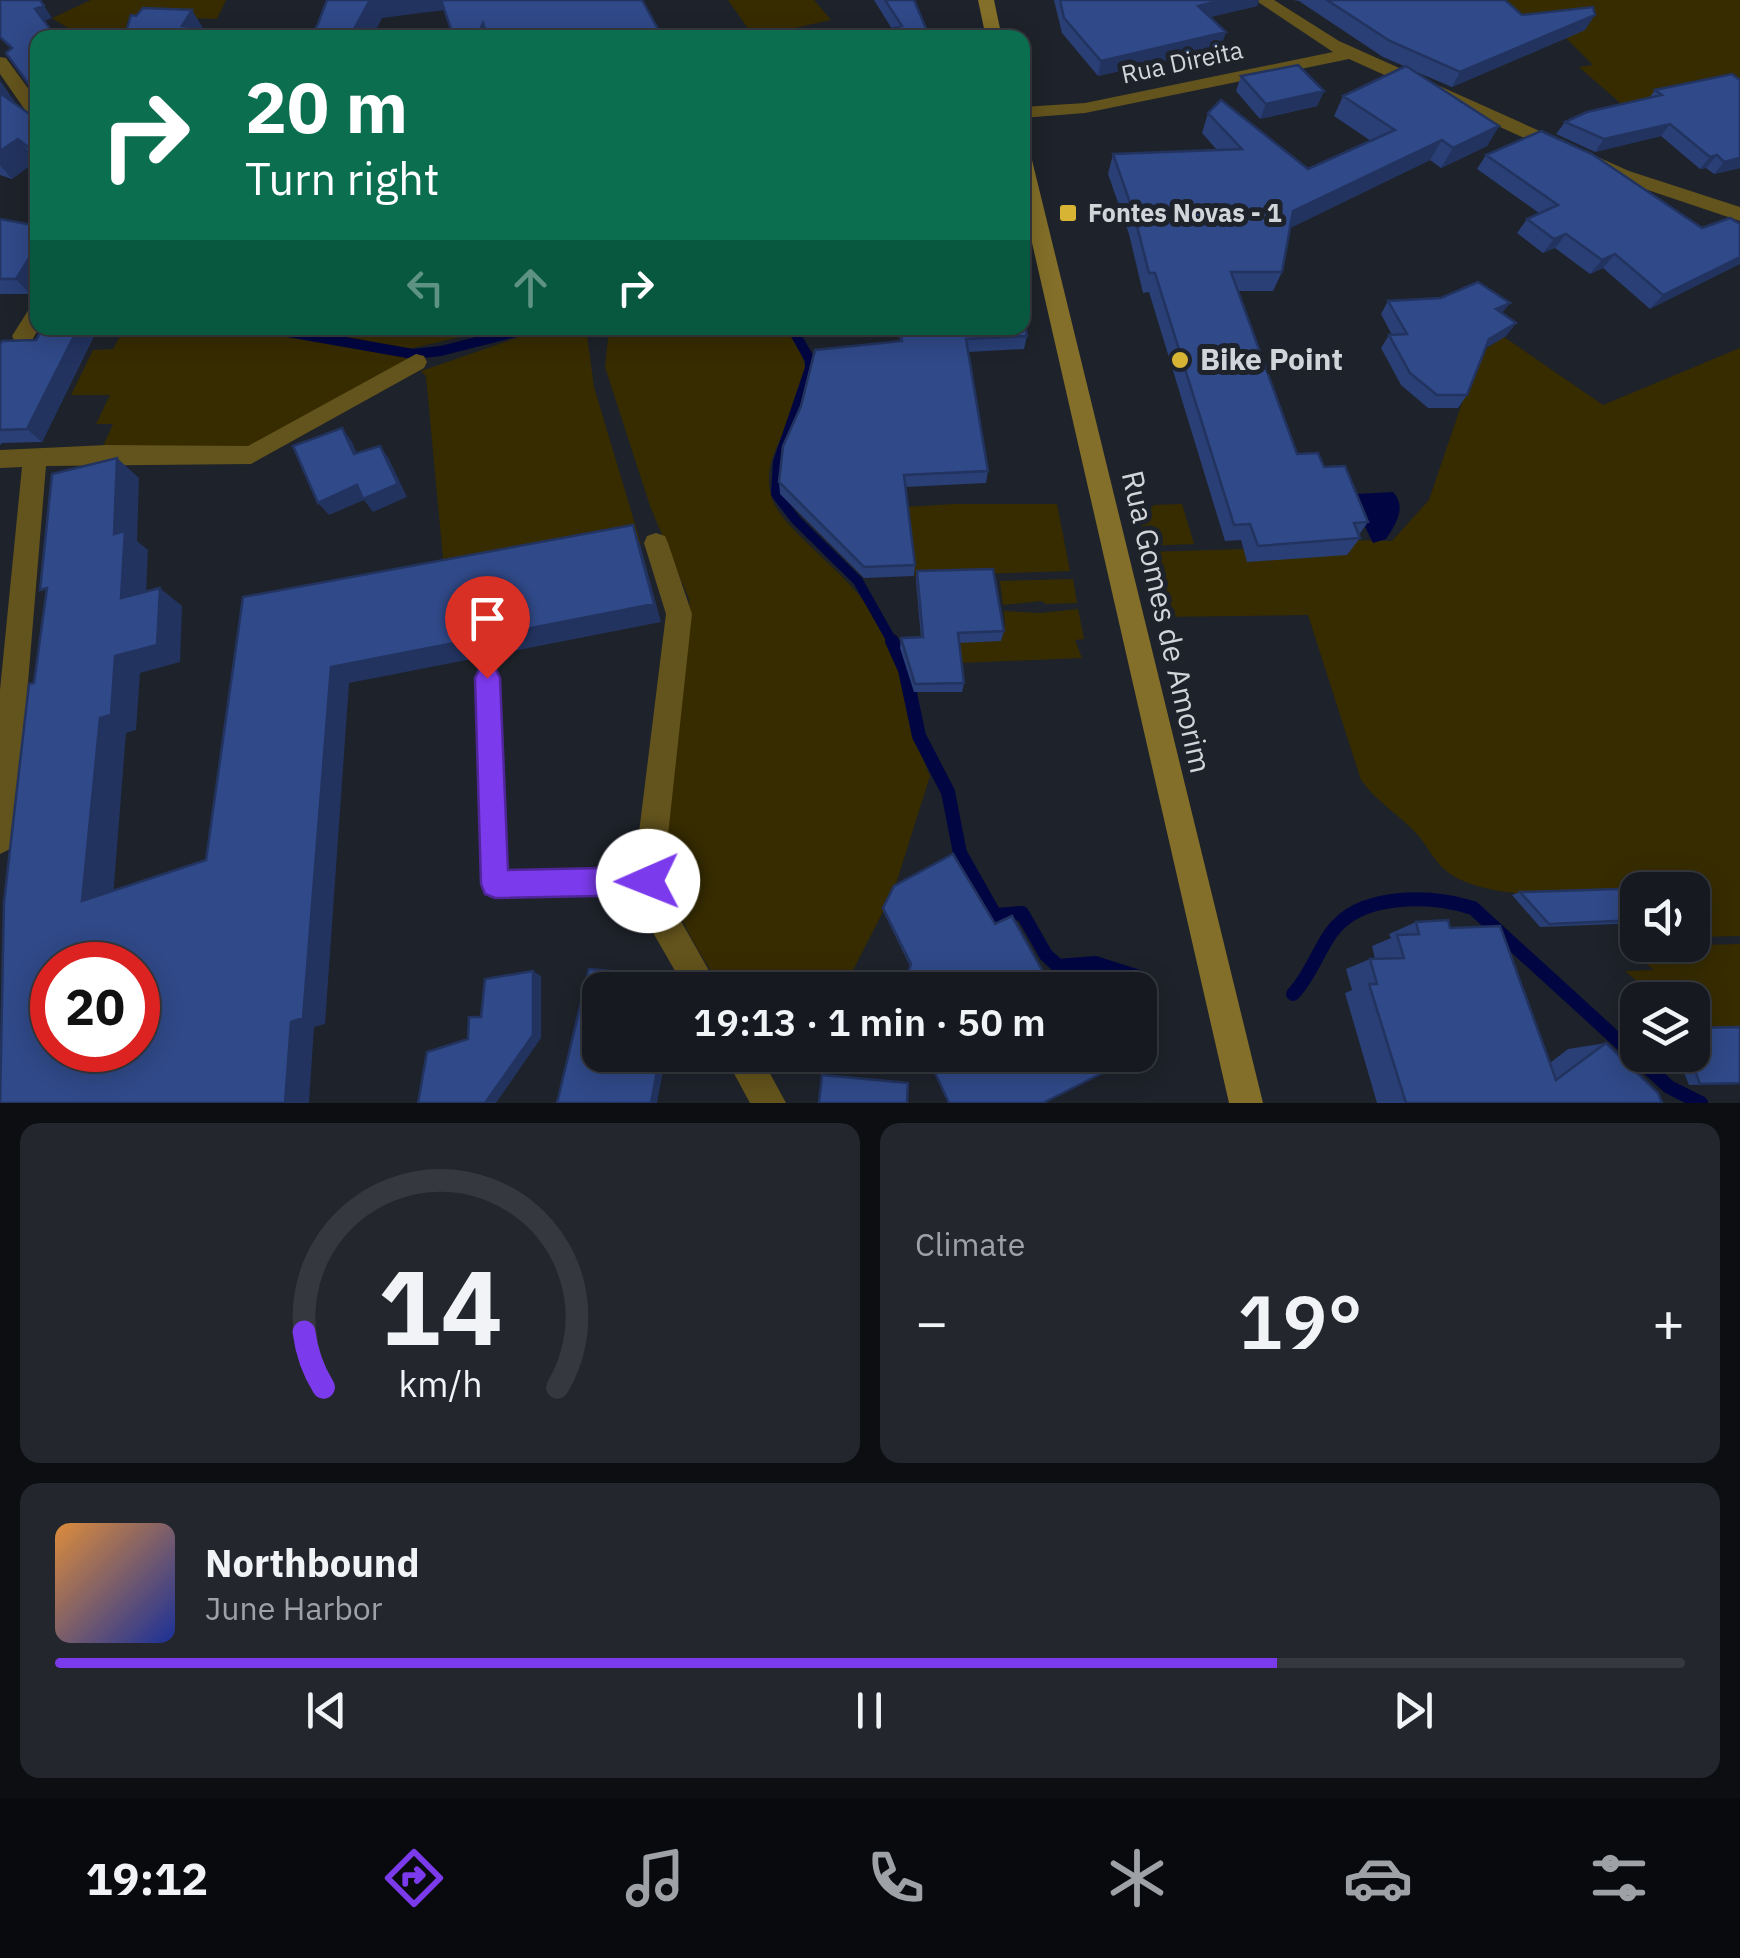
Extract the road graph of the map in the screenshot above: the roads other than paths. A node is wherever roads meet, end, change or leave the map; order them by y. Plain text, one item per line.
1 (986, 0) edge
2 (1262, 0) edge
3 (992, 30) edge
4 (1351, 53) junction
5 (0, 62) edge
6 (30, 105) edge
7 (1030, 112) edge
8 (1030, 190) edge
9 (1740, 214) edge
10 (30, 324) edge
11 (23, 336) edge
12 (416, 362) dead end
13 (35, 456) junction
14 (0, 459) edge
15 (656, 543) dead end
16 (487, 678) dead end
17 (0, 839) edge
18 (648, 881) junction
19 (694, 972) edge
20 (751, 1072) edge
21 (768, 1103) edge
22 (1246, 1103) edge

1 - 3 main road
2 - 4 street
4 - 7 street, Rua Direita
4 - 9 street
5 - 6 street
8 - 22 main road, Rua Gomes de Amorim
10 - 11 street
12 - 13 street
13 - 14 street
13 - 17 street
15 - 18 street
16 - 18 lane
18 - 19 street
20 - 21 street

